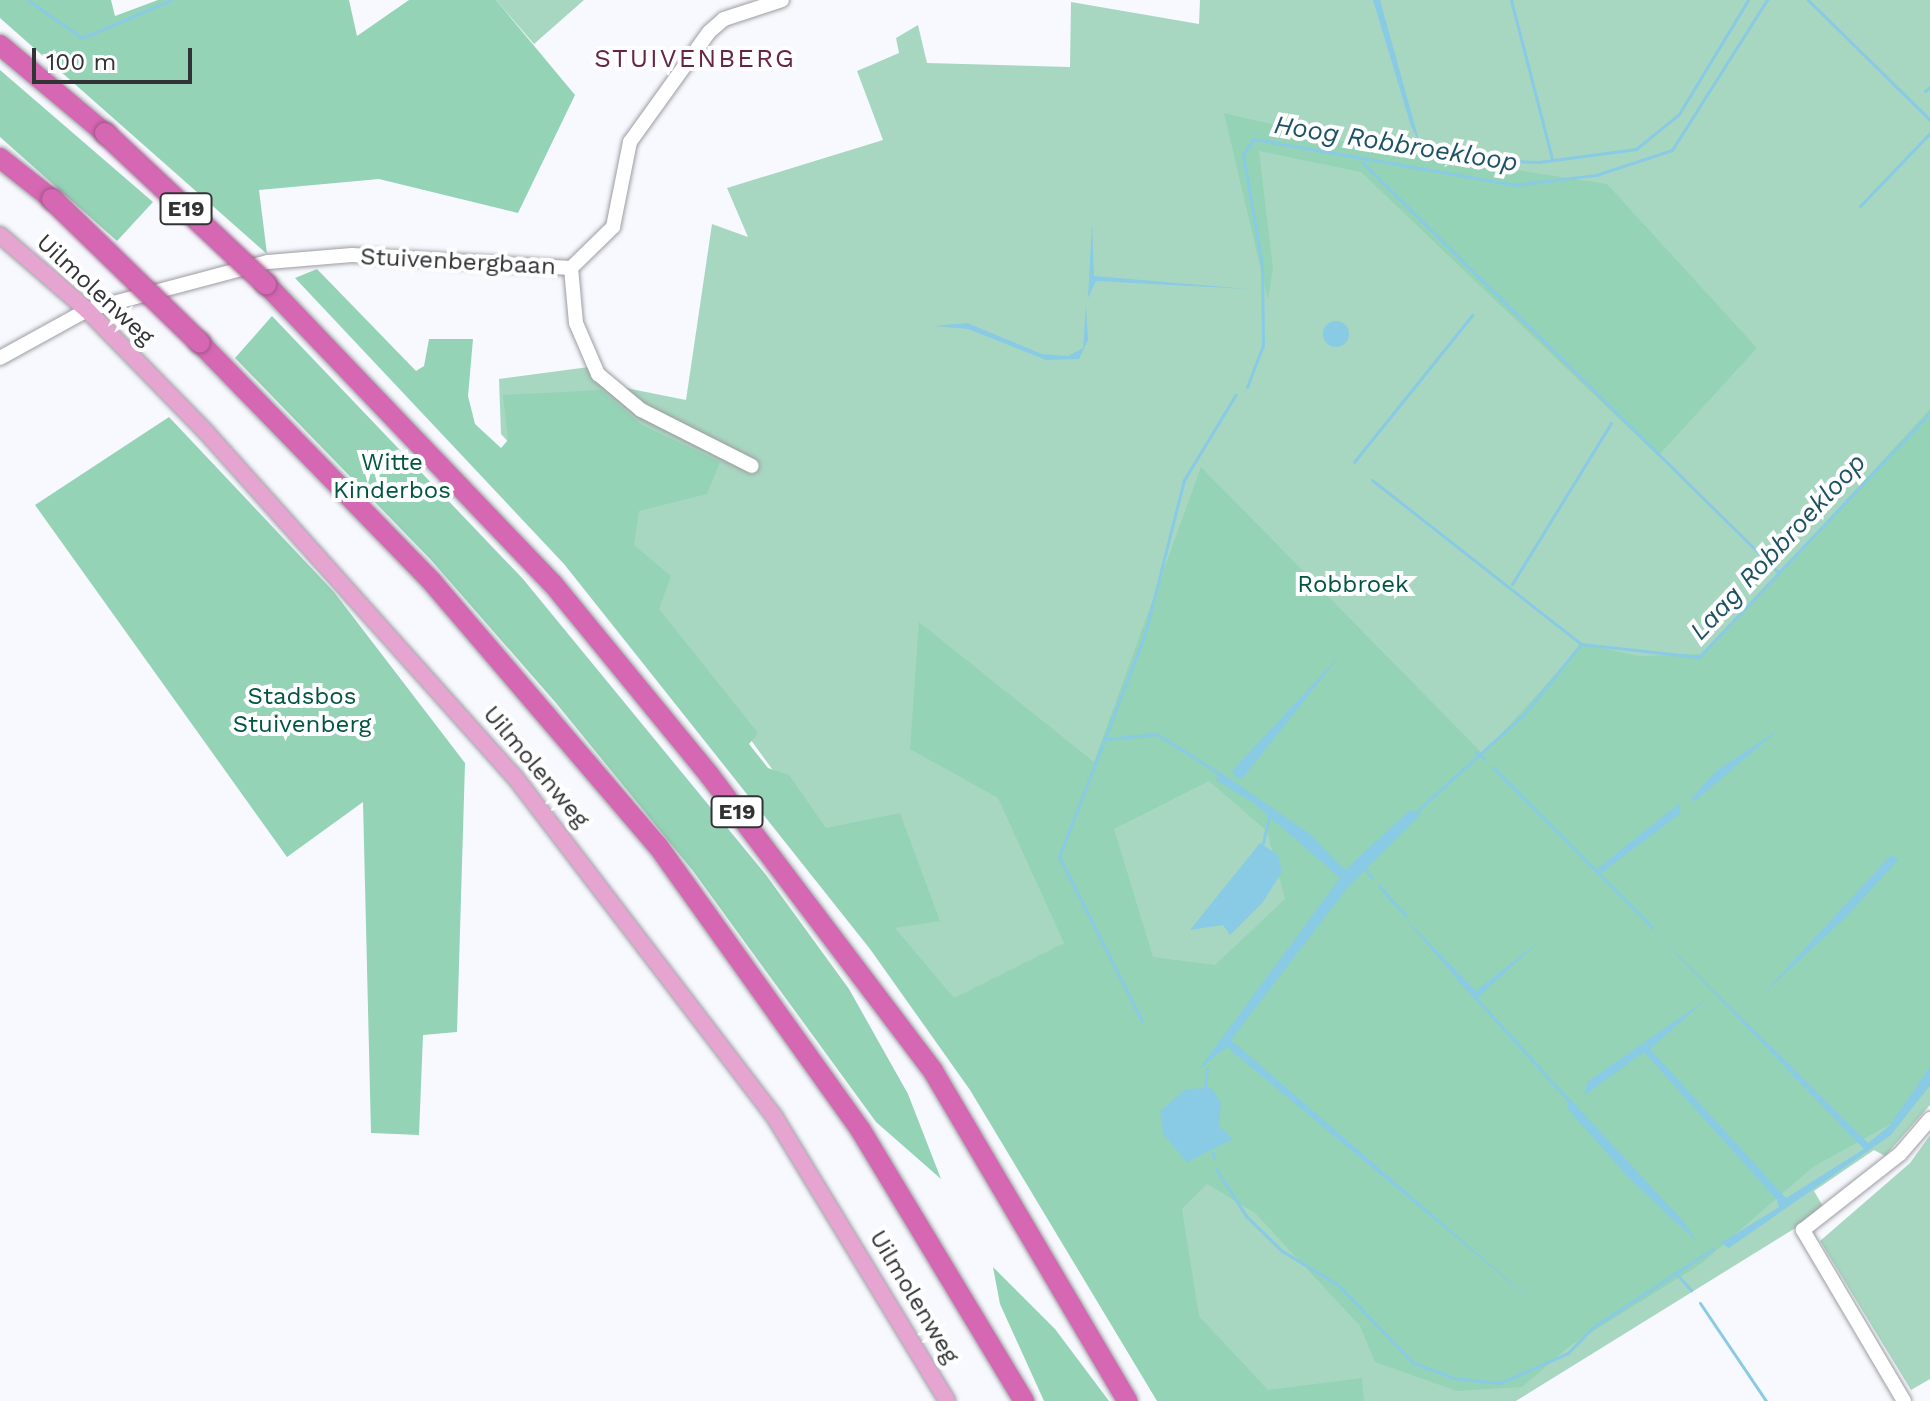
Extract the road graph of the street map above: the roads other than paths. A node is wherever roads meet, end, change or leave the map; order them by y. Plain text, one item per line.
1 (782, 0) edge
2 (0, 45) edge
3 (0, 158) edge
4 (0, 235) edge
5 (571, 268) junction
6 (87, 310) junction
7 (0, 358) edge
8 (752, 466) dead end
9 (1930, 1119) edge
10 (947, 1401) edge
11 (1024, 1401) edge
12 (1127, 1401) edge
13 (1904, 1401) edge

1 - 5 street, Stuivenbergbaan
2 - 12 highway, E19, bridge
3 - 11 highway, bridge
4 - 6 main road, Uilmolenweg
5 - 6 street, Stuivenbergbaan
5 - 8 street
6 - 7 street, Stuivenbergbaan
6 - 10 main road, Uilmolenweg
9 - 13 street

